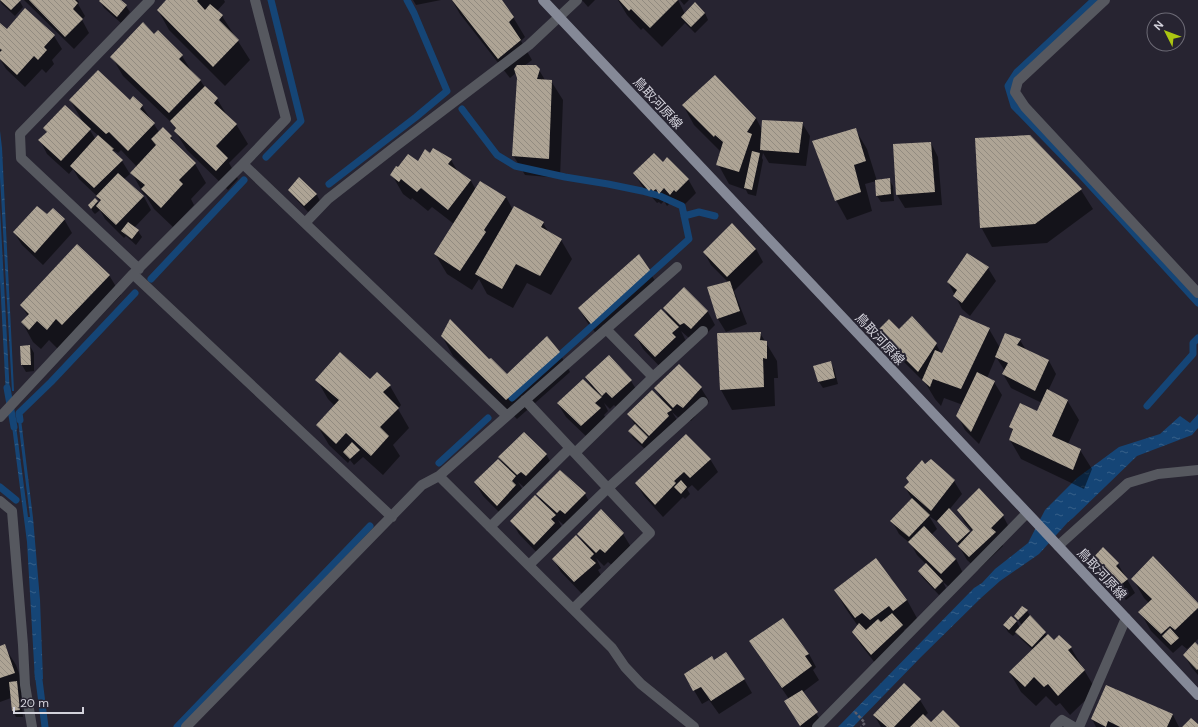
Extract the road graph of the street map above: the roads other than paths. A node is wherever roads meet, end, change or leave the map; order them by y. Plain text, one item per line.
1 (150, 0) edge
2 (255, 0) edge
3 (543, 0) edge
4 (577, 0) edge
5 (1105, 0) edge
6 (559, 17) junction
7 (243, 164) junction
8 (305, 223) junction
9 (677, 267) dead end
10 (136, 271) junction
11 (1198, 293) edge
12 (606, 329) junction
13 (703, 331) dead end
14 (654, 377) junction
15 (525, 400) junction
16 (703, 402) dead end
17 (507, 416) junction
18 (0, 417) edge
19 (573, 450) junction
20 (1198, 470) edge
21 (439, 476) junction
22 (608, 488) junction
23 (0, 501) edge
24 (1030, 515) junction
25 (392, 517) junction
26 (490, 527) junction
27 (1056, 544) junction
28 (529, 565) junction
29 (573, 609) junction
30 (1126, 618) junction
31 (1198, 695) edge
32 (32, 727) edge
33 (186, 727) edge
34 (694, 727) edge
35 (817, 727) edge
36 (1055, 727) edge
37 (1074, 727) edge
38 (1079, 727) edge

1 - 10 street
2 - 7 street
3 - 6 main road, 鳥取河原線
4 - 6 street
5 - 11 street
6 - 8 street
6 - 24 main road, 鳥取河原線
7 - 8 street
7 - 10 street
8 - 17 street
9 - 12 street
10 - 18 street
10 - 25 street
12 - 14 street
12 - 15 street
13 - 14 street
14 - 19 street
15 - 17 street
15 - 19 street
16 - 22 street
17 - 21 street
19 - 22 street
19 - 26 street
20 - 27 street
21 - 25 street
21 - 26 street
22 - 28 street
22 - 29 street
23 - 32 street
24 - 27 main road, 鳥取河原線
24 - 35 street
25 - 33 street
26 - 28 street
27 - 30 main road, 鳥取河原線
28 - 29 street
29 - 34 street
30 - 31 main road, 鳥取河原線
30 - 38 street
36 - 37 street

